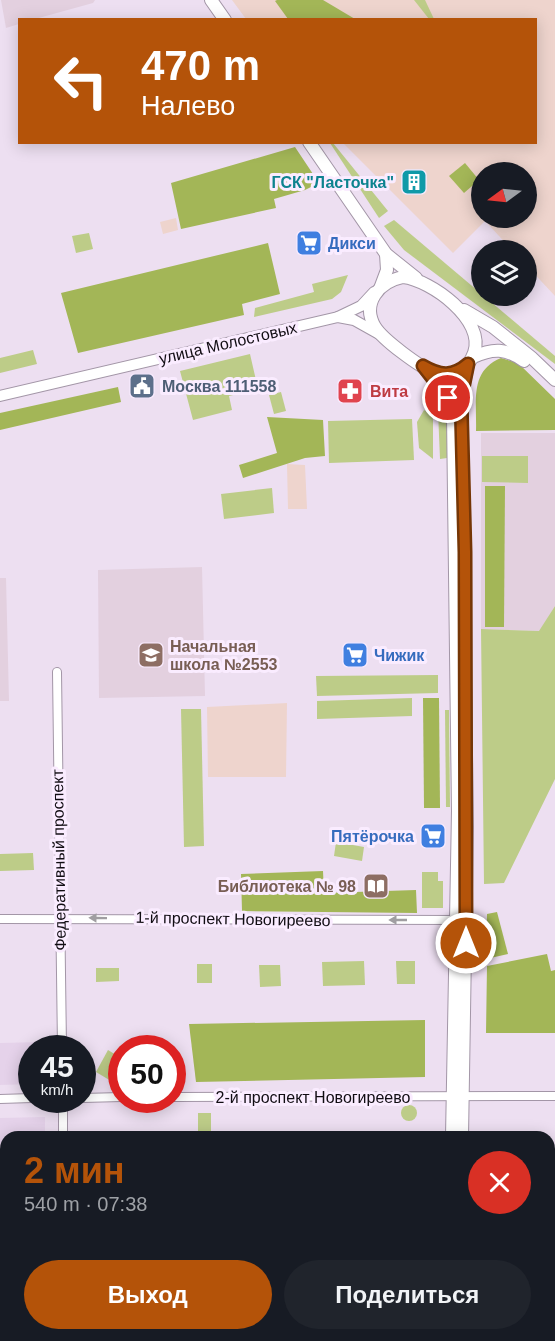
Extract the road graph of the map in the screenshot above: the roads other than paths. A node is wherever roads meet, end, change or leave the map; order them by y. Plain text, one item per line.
1 (212, 0) edge
2 (224, 18) edge
3 (310, 144) edge
4 (386, 254) junction
5 (421, 283) junction
6 (378, 288) junction
7 (458, 306) junction
8 (338, 317) junction
9 (383, 336) junction
10 (471, 360) junction
11 (423, 366) junction
12 (543, 371) junction
13 (555, 380) edge
14 (0, 396) edge
15 (57, 672) dead end
16 (60, 917) junction
17 (0, 919) edge
18 (462, 921) junction
19 (62, 1035) edge
20 (555, 1096) edge
21 (186, 1097) edge
22 (458, 1097) junction
23 (18, 1098) edge
24 (0, 1099) edge
25 (63, 1113) edge
26 (63, 1131) edge
27 (453, 1131) edge
28 (461, 1131) edge

1 - 2 main road
3 - 4 main road
4 - 5 main road
4 - 6 main road
5 - 6 main road
5 - 7 main road
6 - 8 street, улица Молостовых
6 - 9 main road
7 - 10 main road
7 - 12 main road
8 - 9 street
8 - 14 street, улица Молостовых
9 - 11 main road
10 - 11 main road
10 - 12 main road
10 - 18 main road
11 - 18 main road
12 - 13 main road
15 - 16 street, Федеративный проспект
16 - 17 street, 1-й проспект Новогиреево
18 -> 16 street, 1-й проспект Новогиреево
16 - 19 street, Федеративный проспект
18 - 22 main road
20 - 22 street, 2-й проспект Новогиреево
21 - 22 street, 2-й проспект Новогиреево
22 - 27 main road
22 - 28 main road
23 - 24 street
25 - 26 street

